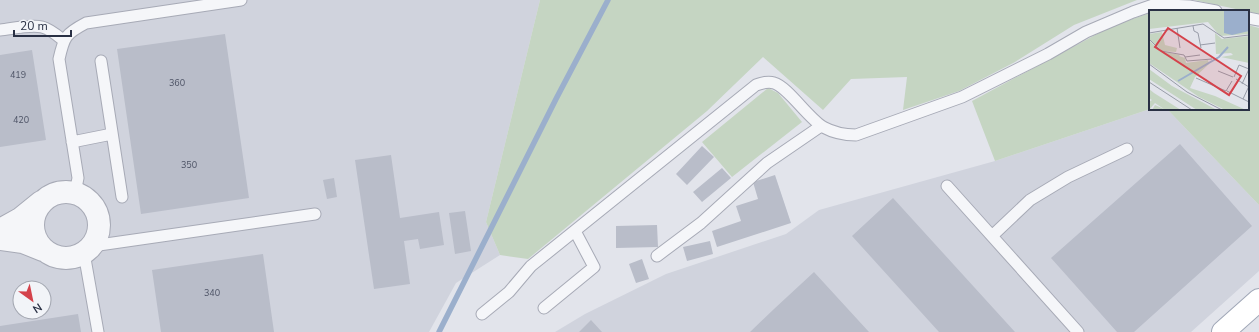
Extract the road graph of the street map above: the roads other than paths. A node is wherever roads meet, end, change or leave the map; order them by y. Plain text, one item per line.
1 (241, 0) edge
2 (1211, 10) edge
3 (1249, 18) edge
4 (1259, 20) edge
5 (0, 30) edge
6 (64, 40) junction
7 (101, 61) dead end
8 (821, 126) junction
9 (112, 134) junction
10 (72, 142) junction
11 (1127, 149) dead end
12 (947, 186) dead end
13 (75, 193) junction
14 (122, 197) dead end
15 (42, 202) junction
16 (315, 214) dead end
17 (0, 230) edge
18 (575, 231) junction
19 (992, 236) junction
20 (0, 239) edge
21 (43, 250) junction
22 (88, 250) junction
23 (657, 256) dead end
24 (1259, 300) edge
25 (544, 308) dead end
26 (482, 314) dead end
27 (98, 332) edge
28 (1078, 332) edge
29 (1223, 332) edge

1 - 6 lane
2 - 8 lane
3 - 4 lane
5 - 6 lane
6 - 10 lane
7 - 9 lane
8 - 18 lane
8 - 23 lane
9 - 10 lane
9 - 14 lane
10 - 13 lane
11 - 19 lane
12 - 19 lane
13 - 15 street
13 - 22 street
15 - 17 street
15 - 21 street
16 - 22 lane
18 - 25 lane
18 - 26 lane
19 - 28 lane
20 - 21 street
21 - 22 street
22 - 27 lane
24 - 29 main road

